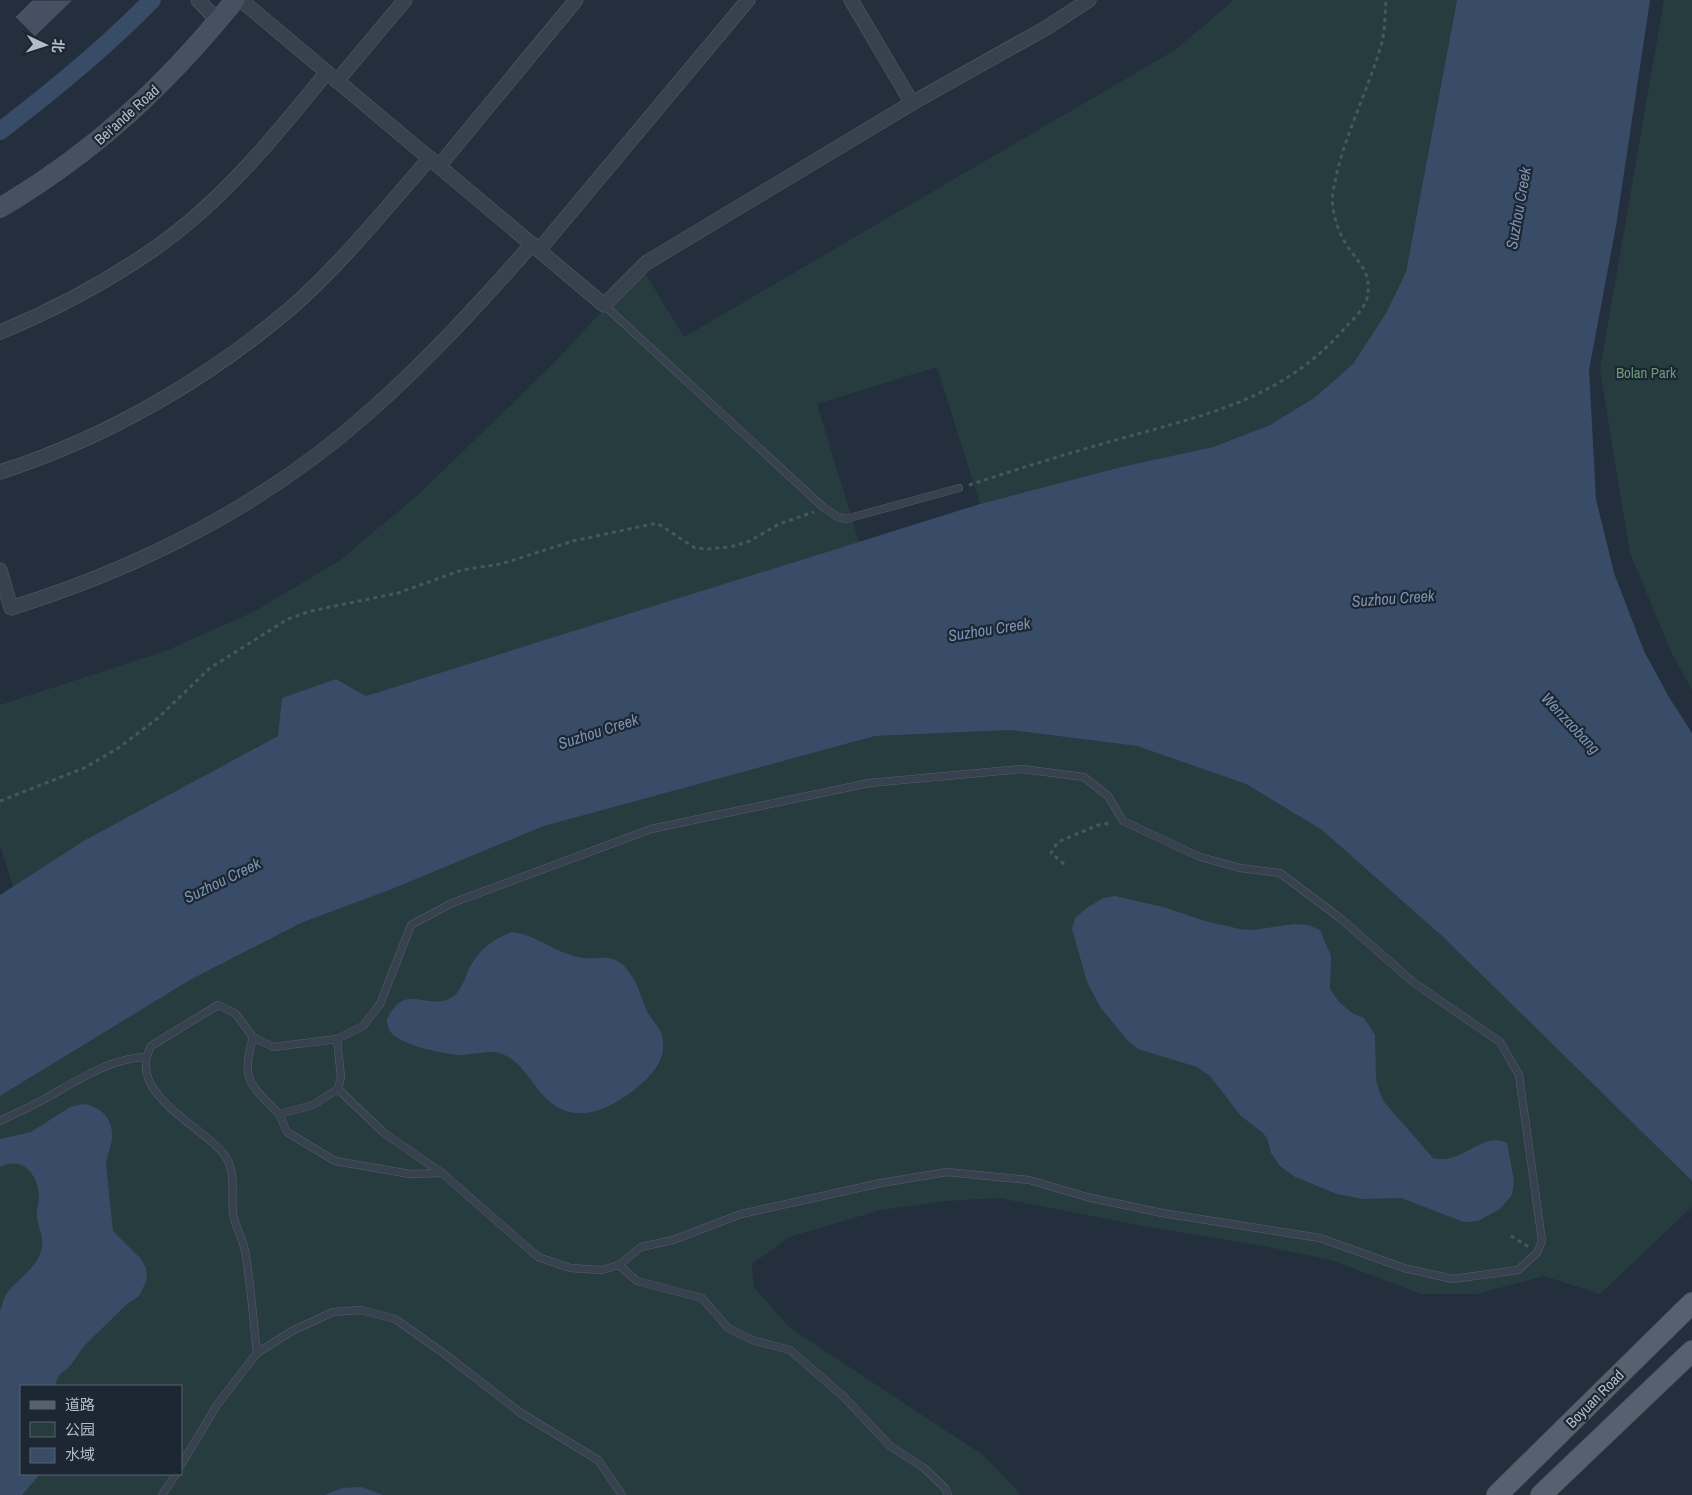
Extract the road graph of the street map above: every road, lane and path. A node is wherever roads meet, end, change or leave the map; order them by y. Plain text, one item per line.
1 (198, 0) edge
2 (235, 0) edge
3 (242, 0) edge
4 (405, 0) edge
5 (576, 0) edge
6 (748, 0) edge
7 (851, 0) edge
8 (1088, 0) edge
9 (1386, 0) edge
10 (218, 20) junction
11 (332, 76) junction
12 (912, 103) junction
13 (434, 162) junction
14 (0, 208) edge
15 (535, 247) junction
16 (604, 305) junction
17 (0, 332) edge
18 (0, 472) edge
19 (959, 488) joint
20 (824, 508) junction
21 (0, 570) edge
22 (0, 801) edge
23 (1123, 821) junction
24 (1064, 864) dead end
25 (253, 1037) junction
26 (337, 1039) junction
27 (145, 1057) junction
28 (338, 1089) junction
29 (279, 1114) junction
30 (0, 1121) edge
31 (442, 1173) junction
32 (1511, 1236) dead end
33 (1538, 1253) junction
34 (619, 1264) junction
35 (1692, 1303) edge
36 (1692, 1351) edge
37 (257, 1353) junction
38 (182, 1463) edge
39 (175, 1475) edge
40 (162, 1495) edge
41 (622, 1495) edge
42 (948, 1495) edge
43 (1497, 1495) edge
44 (1541, 1495) edge

1 - 10 street
2 - 10 street, Bei'ande Road
3 - 11 street
4 - 11 street
5 - 13 street
6 - 15 street
7 - 12 street
8 - 12 street
9 - 19 path
10 - 14 street, Bei'ande Road
11 - 13 street
11 - 17 street
12 - 16 street
13 - 15 street
13 - 18 street
15 - 16 street
15 - 21 street
16 - 20 lane
19 - 20 lane
20 - 22 path
23 - 24 path
23 - 26 lane
23 - 33 lane
25 - 26 lane
25 - 27 lane
25 - 29 lane
26 - 28 lane
27 - 30 lane
27 - 37 lane
28 - 29 lane
28 - 31 lane
29 - 31 lane
31 - 34 lane
32 - 33 path
33 - 34 lane
34 - 42 lane
35 - 43 main road, Boyuan Road
36 - 44 main road
37 - 38 lane
37 - 41 lane
39 - 40 lane

